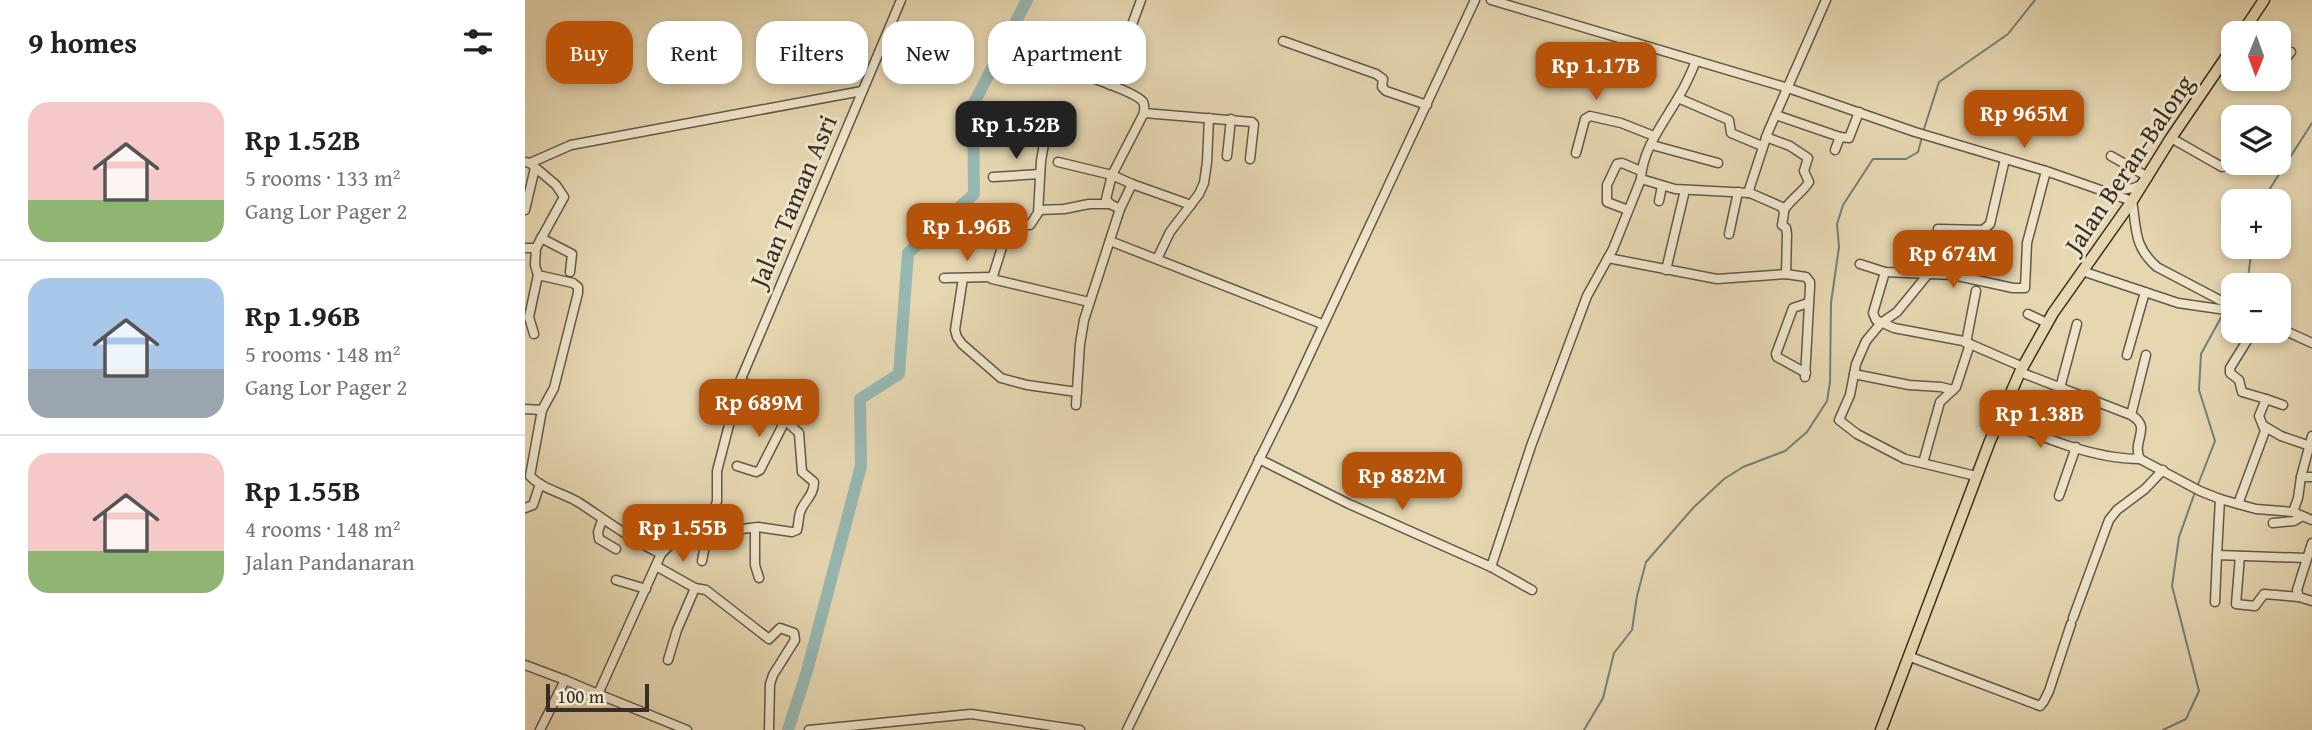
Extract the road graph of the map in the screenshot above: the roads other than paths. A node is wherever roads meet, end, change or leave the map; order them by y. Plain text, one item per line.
1 (901, 0) edge
2 (1141, 0) edge
3 (1475, 0) edge
4 (1491, 0) edge
5 (1826, 0) edge
6 (2264, 0) edge
7 (2250, 21) edge
8 (1283, 41) dead end
9 (1696, 61) junction
10 (2221, 65) edge
11 (1110, 85) joint
12 (1788, 88) junction
13 (862, 92) junction
14 (1678, 98) junction
15 (1427, 105) junction
16 (1859, 112) junction
17 (1144, 113) junction
18 (1776, 115) junction
19 (1209, 118) junction
20 (1231, 120) junction
21 (1030, 131) dead end
22 (1840, 137) junction
23 (2171, 138) junction
24 (1653, 140) junction
25 (1764, 141) junction
26 (1835, 150) dead end
27 (1576, 153) dead end
28 (1227, 156) dead end
29 (2111, 156) dead end
30 (1250, 159) dead end
31 (2005, 159) junction
32 (1058, 163) dead end
33 (1718, 163) dead end
34 (530, 164) edge
35 (2221, 166) edge
36 (2046, 171) junction
37 (1040, 174) junction
38 (1112, 175) junction
39 (1641, 175) junction
40 (993, 177) dead end
41 (2145, 181) junction
42 (1132, 184) junction
43 (1662, 186) junction
44 (1685, 190) junction
45 (2105, 191) junction
46 (1738, 192) junction
47 (1748, 192) junction
48 (1659, 201) dead end
49 (2133, 201) junction
50 (1110, 204) junction
51 (1191, 205) junction
52 (1120, 209) junction
53 (525, 210) edge
54 (1039, 210) junction
55 (1628, 210) junction
56 (1784, 210) junction
57 (1729, 234) dead end
58 (541, 238) junction
59 (1110, 241) junction
60 (525, 248) edge
61 (536, 248) junction
62 (1608, 258) junction
63 (1157, 259) junction
64 (1860, 264) dead end
65 (1666, 270) junction
66 (2082, 271) junction
67 (570, 272) dead end
68 (1885, 272) junction
69 (1929, 273) junction
70 (1786, 274) junction
71 (538, 275) junction
72 (992, 277) junction
73 (944, 278) dead end
74 (963, 278) junction
75 (1976, 291) dead end
76 (2145, 292) junction
77 (1089, 302) junction
78 (2221, 302) edge
79 (1808, 303) junction
80 (2221, 309) edge
81 (2028, 314) dead end
82 (527, 317) edge
83 (1881, 323) junction
84 (2047, 323) junction
85 (1322, 324) junction
86 (2077, 324) dead end
87 (2291, 333) edge
88 (534, 334) dead end
89 (1968, 343) junction
90 (2245, 343) edge
91 (2312, 343) edge
92 (2127, 355) dead end
93 (2146, 355) dead end
94 (2021, 369) junction
95 (1854, 374) junction
96 (740, 379) junction
97 (2060, 388) junction
98 (1953, 390) junction
99 (1077, 392) junction
100 (2266, 400) junction
101 (1076, 405) dead end
102 (2283, 405) dead end
103 (525, 409) edge
104 (542, 410) junction
105 (2131, 415) junction
106 (1999, 418) junction
107 (785, 421) junction
108 (2264, 426) junction
109 (2312, 436) edge
110 (2310, 446) junction
111 (2077, 447) junction
112 (1259, 459) junction
113 (2140, 459) junction
114 (1923, 463) junction
115 (737, 466) dead end
116 (2163, 470) junction
117 (527, 474) edge
118 (1976, 476) junction
119 (2301, 477) junction
120 (2312, 477) edge
121 (540, 484) junction
122 (2059, 496) dead end
123 (2220, 499) junction
124 (2238, 504) junction
125 (525, 508) edge
126 (2297, 514) junction
127 (602, 520) junction
128 (705, 520) junction
129 (2312, 520) edge
130 (2273, 523) dead end
131 (755, 528) junction
132 (2312, 543) edge
133 (616, 549) dead end
134 (661, 554) junction
135 (2217, 555) junction
136 (2240, 556) junction
137 (2306, 558) junction
138 (702, 561) dead end
139 (656, 566) junction
140 (1491, 567) junction
141 (759, 578) dead end
142 (616, 580) dead end
143 (695, 588) junction
144 (646, 589) junction
145 (1532, 590) dead end
146 (2299, 597) junction
147 (2312, 601) edge
148 (2215, 602) dead end
149 (1908, 656) junction
150 (668, 660) dead end
151 (525, 665) edge
152 (565, 680) junction
153 (599, 694) junction
154 (540, 730) edge
155 (687, 730) edge
156 (769, 730) edge
157 (809, 730) edge
158 (1080, 730) edge
159 (1127, 730) edge
160 (1881, 730) edge

1 - 13 street, Jalan Taman Asri
2 - 11 street
3 - 15 street
4 - 9 street
5 - 12 street
6 - 7 main road
8 - 15 street
9 - 12 street
9 - 14 street
10 - 23 main road, Jalan Beran-Balong
11 - 17 street
12 - 16 street
12 - 18 street
13 - 34 street
13 - 96 street, Jalan Taman Asri
14 - 24 street
14 - 25 street
15 - 85 street
16 - 22 street
16 - 31 street
17 - 19 street
17 - 38 street
18 - 22 street
18 - 25 street
19 - 20 street
19 - 51 street
20 - 28 street
20 - 30 street
21 - 37 street
22 - 26 street
23 - 35 street
23 - 41 main road, Jalan Beran-Balong
24 - 27 street
24 - 33 street
24 - 39 street
25 - 47 street
25 - 56 street
29 - 41 street
31 - 36 street
31 - 69 street
32 - 38 street
34 - 53 street
34 - 58 street
36 - 45 street
36 - 69 street
37 - 40 street
37 - 54 street
38 - 42 street
38 - 50 street
39 - 43 street
39 - 55 street
39 - 55 street
41 - 45 street
41 - 49 main road, Jalan Beran-Balong
42 - 51 street
42 - 52 street
43 - 44 street
43 - 48 street
44 - 46 street
44 - 65 street
45 - 49 street
46 - 47 street
46 - 57 street
47 - 56 street
49 - 66 main road, Jalan Beran-Balong
49 - 78 street
50 - 52 street
50 - 54 street
51 - 63 street
52 - 59 street
54 - 72 street
55 - 62 street
56 - 70 street
58 - 61 street
58 - 67 street
59 - 63 street
59 - 77 street
60 - 61 street
61 - 71 street
62 - 65 street
62 - 140 street
63 - 85 street
64 - 68 street
65 - 70 street
66 - 76 street
66 - 84 main road, Jalan Beran-Balong
68 - 69 street
68 - 83 street
69 - 83 street
70 - 79 street
71 - 82 street
71 - 104 street
72 - 74 street
72 - 77 street
73 - 74 street
74 - 99 street
75 - 89 street
76 - 80 street
76 - 92 street
77 - 99 street
79 - 79 street
81 - 84 street
82 - 88 street
83 - 89 street
83 - 95 street
84 - 94 main road, Jalan Beran-Balong
85 - 112 street
86 - 97 street
87 - 91 street
89 - 94 street
89 - 98 street
90 - 100 street
93 - 105 street
94 - 97 street
94 - 106 main road, Jalan Beran-Balong
95 - 98 street
95 - 114 street
96 - 107 street
96 - 128 street, Jalan Taman Asri
97 - 105 street
98 - 114 street
99 - 101 street
100 - 102 street
100 - 108 street
103 - 104 street
104 - 117 street
105 - 113 street
106 - 111 street
106 - 118 main road, Jalan Beran-Balong
107 - 115 street
107 - 131 street
108 - 110 street
108 - 124 street
109 - 110 street
110 - 119 street
111 - 113 street
111 - 122 street
112 - 140 street
112 - 159 street
113 - 116 street
114 - 118 street
116 - 123 street
116 - 149 street
117 - 121 street
118 - 149 main road, Jalan Beran-Balong
119 - 120 street
119 - 126 street
121 - 125 street
121 - 127 street
123 - 124 street
123 - 135 street
124 - 126 street
126 - 129 street
126 - 130 street
127 - 133 street
127 - 134 street
128 - 131 street
128 - 134 street
128 - 138 street, Jalan Taman Asri
131 - 141 street
132 - 137 street
134 - 139 street
135 - 136 street
135 - 148 street
136 - 137 street
136 - 146 street
137 - 146 street
139 - 143 street
139 - 144 street
140 - 145 street
142 - 144 street
143 - 150 street
143 - 156 street
144 - 153 street
146 - 147 street
149 - 160 main road, Jalan Beran-Balong
151 - 152 street
152 - 153 street
152 - 154 street
153 - 155 street
157 - 158 street

